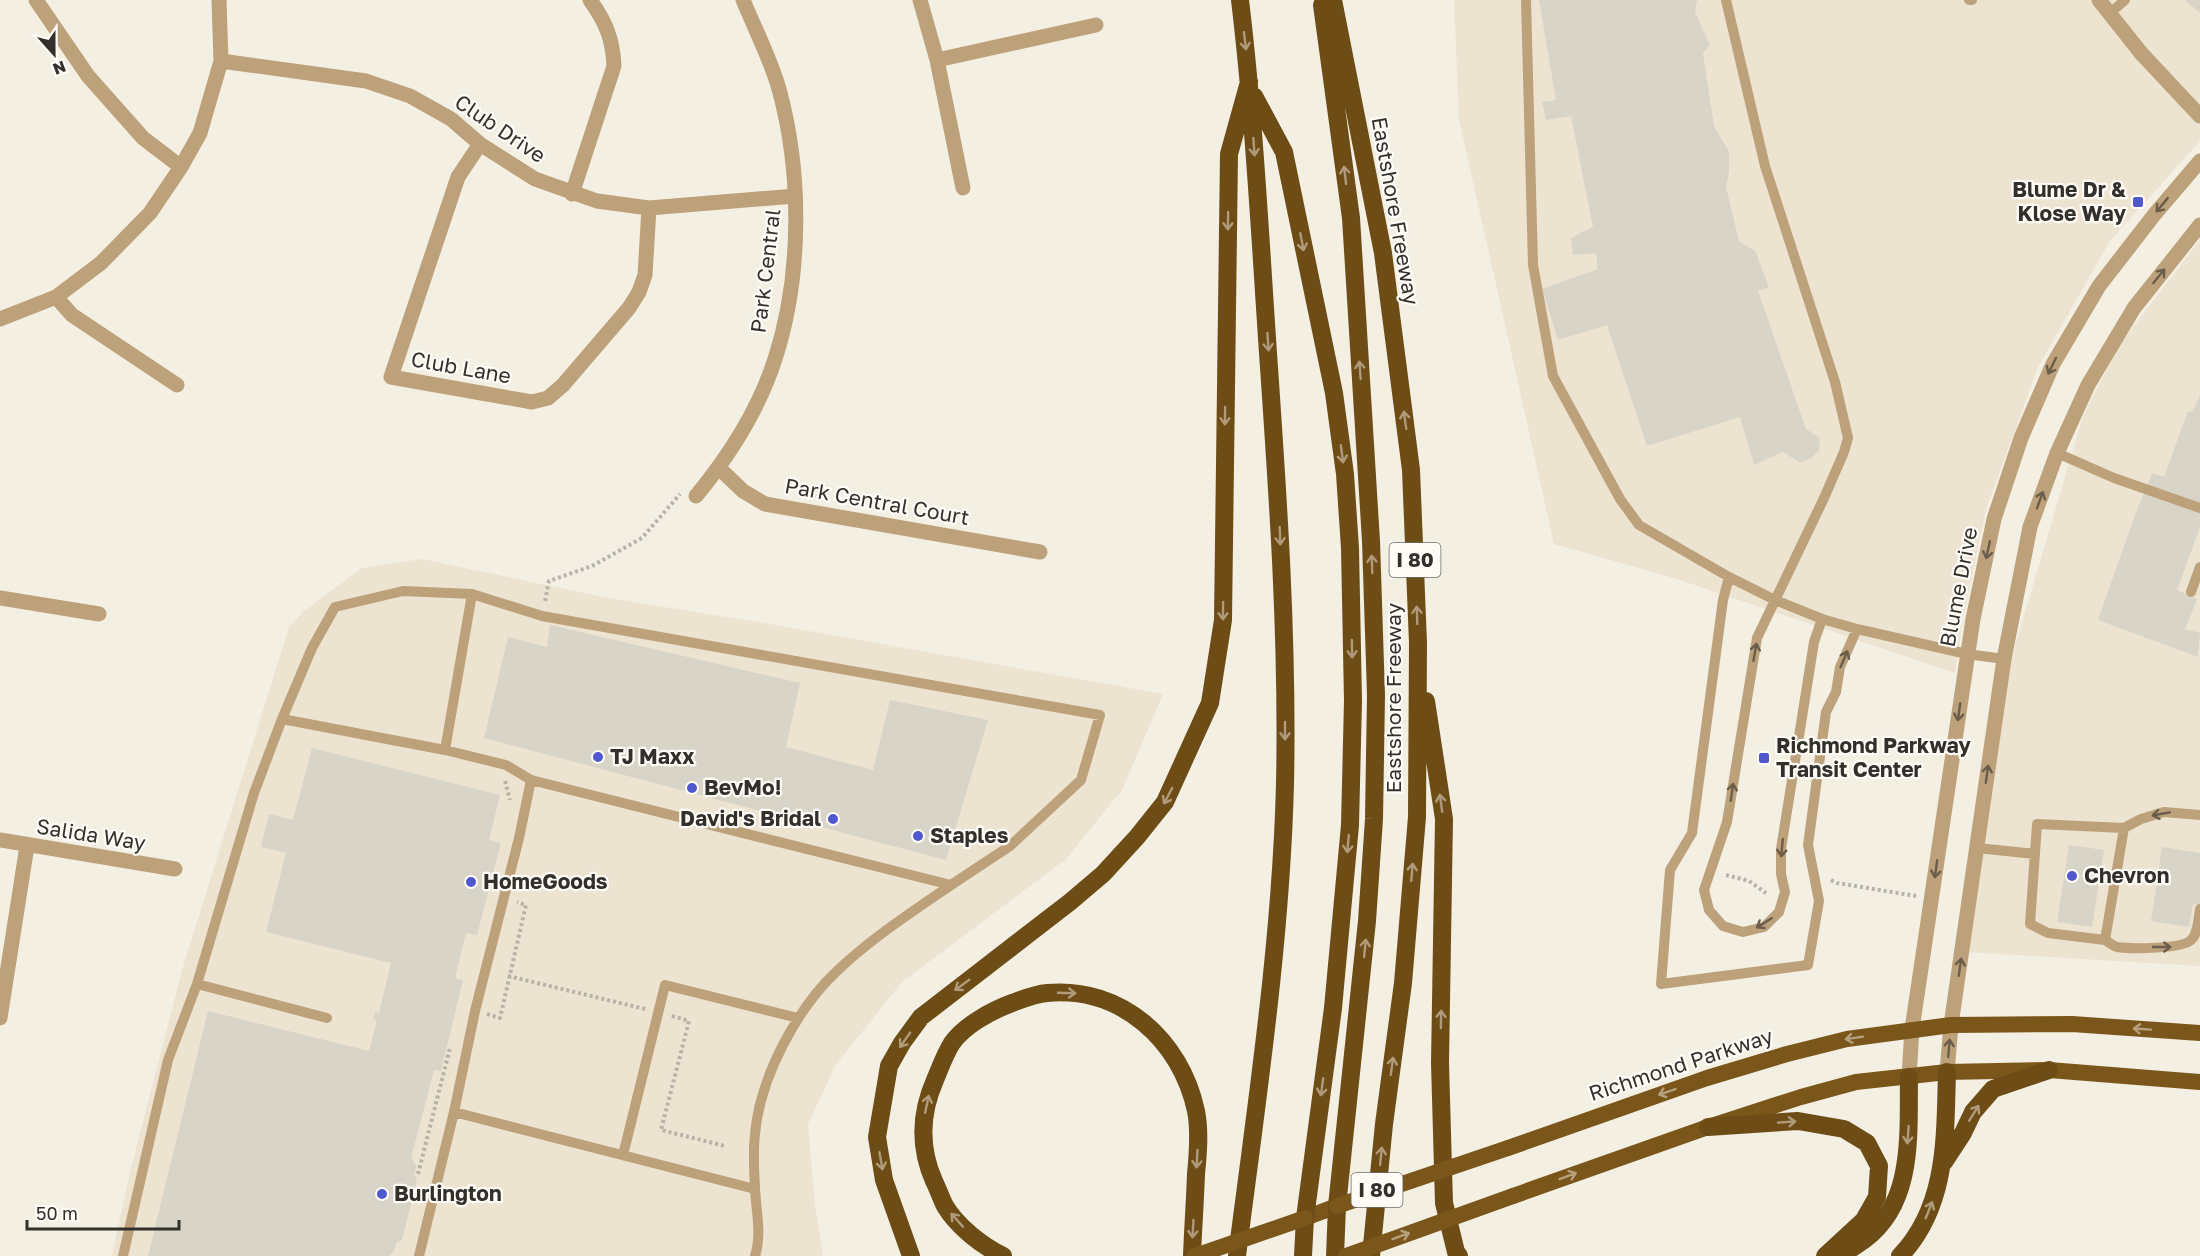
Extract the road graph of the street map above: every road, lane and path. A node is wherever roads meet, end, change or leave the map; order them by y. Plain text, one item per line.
1 (36, 0) edge
2 (219, 0) edge
3 (590, 0) edge
4 (743, 0) edge
5 (920, 0) edge
6 (1240, 0) edge
7 (1321, 0) edge
8 (1333, 0) edge
9 (1526, 0) edge
10 (1726, 0) edge
11 (2099, 0) edge
12 (2125, 0) edge
13 (2109, 14) junction
14 (1096, 25) dead end
15 (937, 60) junction
16 (221, 61) junction
17 (1250, 85) junction
18 (2200, 116) edge
19 (480, 144) junction
20 (2200, 161) edge
21 (181, 166) junction
22 (963, 188) dead end
23 (572, 194) junction
24 (795, 196) junction
25 (649, 208) junction
26 (2200, 225) edge
27 (56, 297) junction
28 (0, 319) edge
29 (177, 385) dead end
30 (2057, 453) junction
31 (719, 468) junction
32 (696, 496) joint
33 (2200, 508) edge
34 (1040, 552) dead end
35 (2200, 567) edge
36 (1729, 577) junction
37 (2191, 591) dead end
38 (472, 594) junction
39 (0, 598) edge
40 (1775, 600) junction
41 (99, 614) dead end
42 (542, 616) junction
43 (1822, 619) junction
44 (1857, 629) junction
45 (1418, 643) junction
46 (1967, 654) junction
47 (2004, 659) junction
48 (282, 719) junction
49 (445, 750) junction
50 (531, 780) junction
51 (2200, 815) edge
52 (2124, 828) junction
53 (0, 840) edge
54 (27, 846) junction
55 (1977, 848) junction
56 (2035, 854) junction
57 (175, 869) dead end
58 (1726, 875) dead end
59 (1831, 880) dead end
60 (951, 885) junction
61 (1766, 893) dead end
62 (1932, 899) junction
63 (2200, 909) edge
64 (2105, 940) junction
65 (197, 984) junction
66 (0, 1018) edge
67 (327, 1018) dead end
68 (798, 1018) junction
69 (1952, 1025) junction
70 (1912, 1029) junction
71 (2200, 1033) edge
72 (2049, 1070) junction
73 (1947, 1072) junction
74 (1909, 1077) junction
75 (2200, 1082) edge
76 (454, 1112) junction
77 (1708, 1127) junction
78 (623, 1155) junction
79 (1943, 1163) junction
80 (755, 1189) junction
81 (1337, 1206) junction
82 (1305, 1218) junction
83 (123, 1256) edge
84 (419, 1256) edge
85 (755, 1256) edge
86 (911, 1256) edge
87 (1003, 1256) edge
88 (1194, 1256) edge
89 (1237, 1256) edge
90 (1303, 1256) edge
91 (1335, 1256) edge
92 (1346, 1256) edge
93 (1371, 1256) edge
94 (1459, 1256) edge
95 (1825, 1256) edge
96 (1836, 1256) edge
97 (1900, 1256) edge

1 - 21 street
2 - 16 street
3 - 23 street
4 - 24 street, Park Central
5 - 15 street
6 -> 17 highway
81 -> 7 highway
45 -> 8 highway, Eastshore Freeway / I 80
9 - 36 lane
10 - 40 lane
11 - 13 street
12 - 13 lane
13 - 18 street
14 - 15 street
15 - 22 street
16 - 19 street, Club Drive
16 - 21 street
17 -> 82 highway
17 -> 86 highway
17 -> 89 highway
19 - 23 street, Club Drive
19 - 25 street, Club Lane
20 -> 46 street, Blume Drive
21 - 27 street
23 - 25 street, Club Drive
24 - 25 street, Club Drive
24 - 31 street, Park Central
30 -> 26 street
27 - 28 street
27 - 29 street
30 - 33 lane
47 -> 30 street
31 - 32 street, Park Central
31 - 34 street, Park Central Court
32 - 42 path
35 - 37 lane
36 - 40 lane
36 -> 44 lane
38 - 42 lane
38 - 48 lane
38 - 49 lane
39 - 41 street
40 - 43 lane
43 -> 40 lane
42 - 60 lane
43 - 44 lane
44 - 46 lane
93 -> 45 highway, Eastshore Freeway / I 80
94 -> 45 highway
46 - 47 lane
46 -> 62 street, Blume Drive
55 -> 47 street
48 - 49 lane
48 - 65 lane
49 - 50 lane
50 - 60 lane
50 - 76 lane
51 -> 52 lane
52 - 56 lane
52 - 64 lane
53 - 54 street, Salida Way
54 - 57 street, Salida Way
54 - 66 street
55 - 56 lane
69 -> 55 street
56 - 64 lane
58 - 61 path
59 - 62 path
60 - 68 lane
62 - 70 street, Blume Drive
64 -> 63 lane
65 - 67 lane
65 - 83 lane
68 - 78 lane
68 - 80 lane
69 - 70 highway, Richmond Parkway
71 -> 69 highway, Richmond Parkway
73 -> 69 street
70 - 74 street, Blume Drive
70 -> 81 highway, Richmond Parkway, bridge
72 - 73 highway
72 - 75 highway
79 -> 72 highway
73 - 74 highway
73 - 79 highway
74 - 77 highway
74 -> 96 highway
76 - 78 lane
76 - 84 lane
92 -> 77 highway, bridge
77 -> 95 highway
78 - 80 lane
97 -> 79 highway
80 - 85 lane
81 - 82 highway, Richmond Parkway
81 - 91 highway
82 - 88 highway, Richmond Parkway, bridge
82 - 90 highway
87 -> 88 highway

